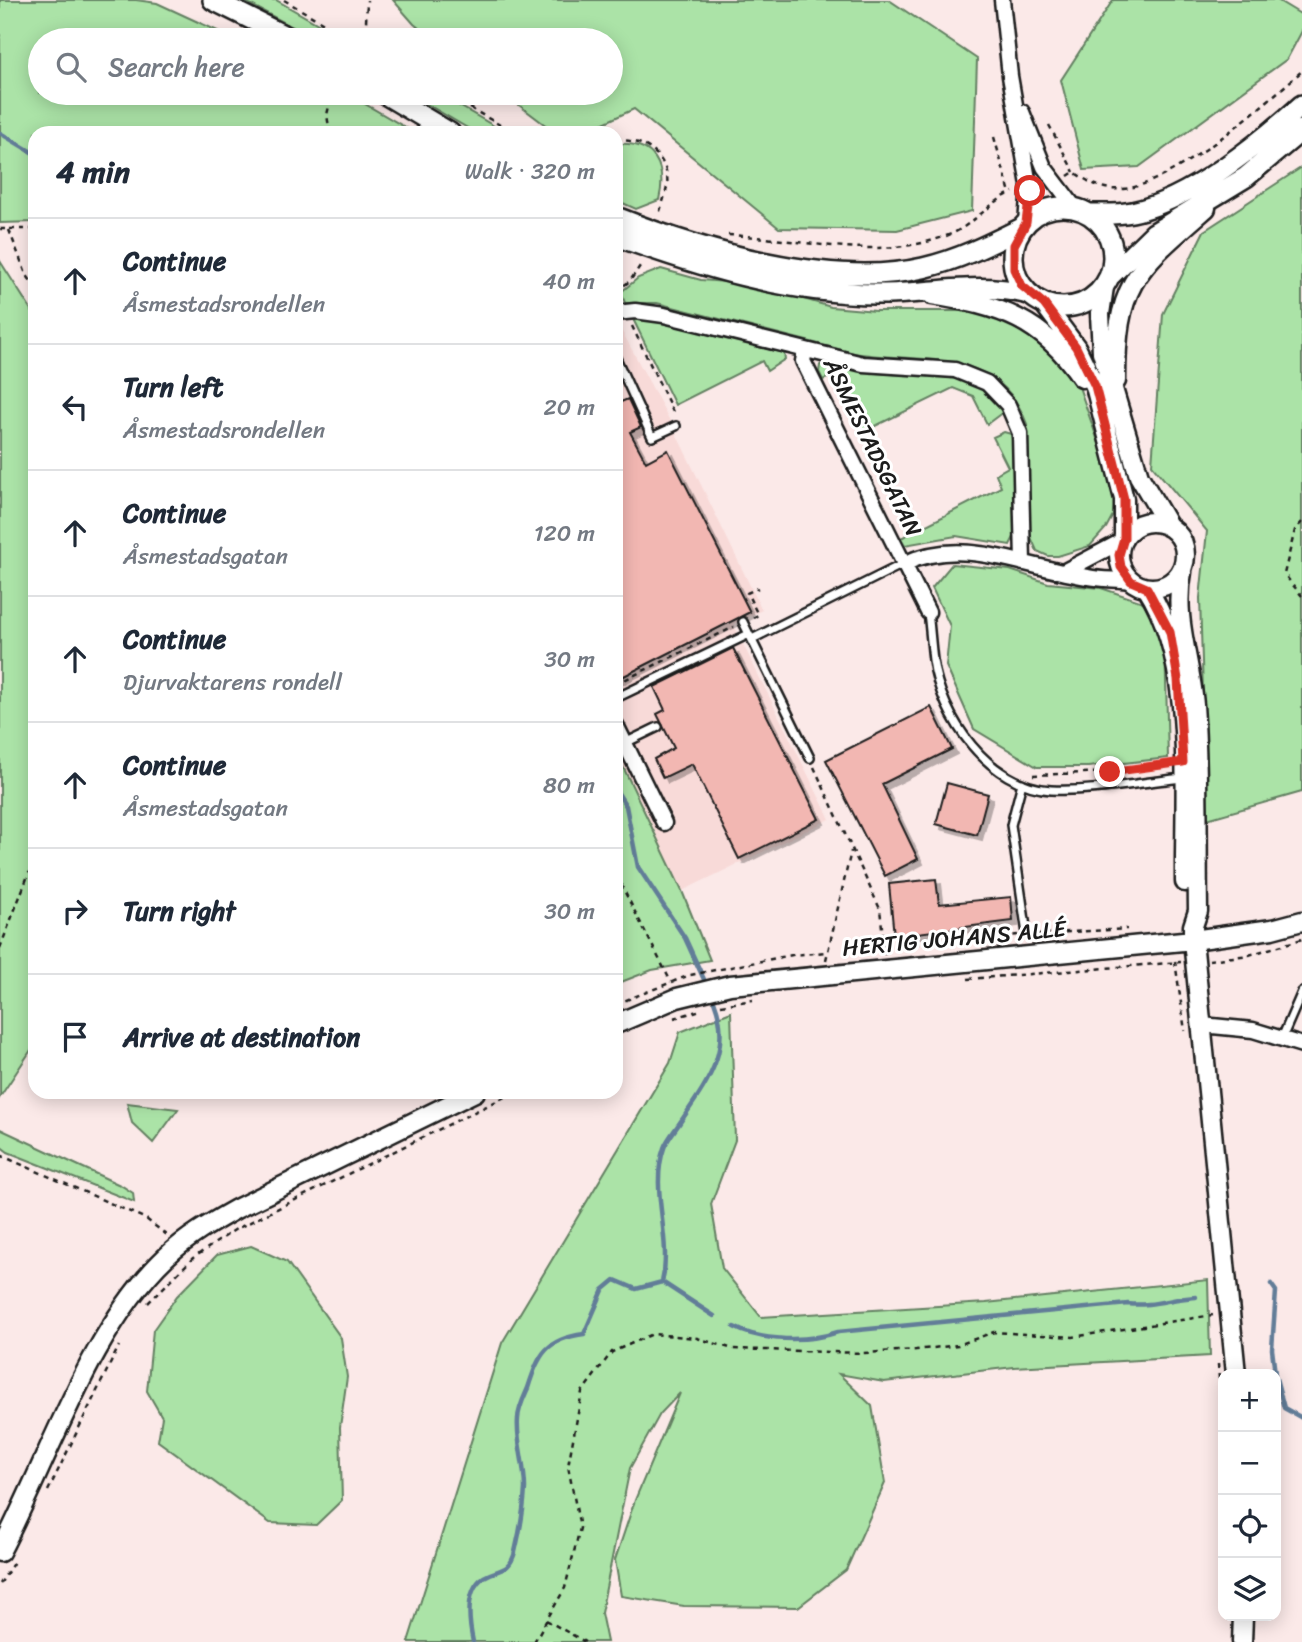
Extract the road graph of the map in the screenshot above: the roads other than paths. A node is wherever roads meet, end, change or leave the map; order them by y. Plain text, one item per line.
1 (1002, 0) edge
2 (214, 1) edge
3 (269, 28) edge
4 (1010, 76) junction
5 (403, 105) edge
6 (1302, 105) edge
7 (438, 126) edge
8 (1302, 130) edge
9 (1218, 197) junction
10 (1082, 211) junction
11 (623, 219) edge
12 (1024, 226) junction
13 (623, 238) edge
14 (1107, 281) junction
15 (918, 293) junction
16 (1036, 299) junction
17 (623, 312) edge
18 (805, 351) junction
19 (623, 373) edge
20 (1116, 395) junction
21 (1101, 416) junction
22 (677, 425) road end
23 (1170, 527) junction
24 (1123, 539) junction
25 (1023, 563) junction
26 (903, 564) junction
27 (1063, 572) junction
28 (1182, 572) junction
29 (1139, 585) junction
30 (928, 612) joint
31 (743, 622) road end
32 (750, 636) junction
33 (623, 695) edge
34 (658, 727) dead end
35 (623, 739) edge
36 (625, 743) junction
37 (810, 758) road end
38 (1188, 772) junction
39 (1022, 783) junction
40 (664, 823) dead end
41 (1302, 921) edge
42 (1193, 933) junction
43 (1027, 934) dead end
44 (1302, 992) edge
45 (623, 1022) edge
46 (1202, 1025) junction
47 (1282, 1038) junction
48 (1302, 1045) edge
49 (461, 1099) edge
50 (1236, 1369) edge
51 (8, 1555) edge
52 (1243, 1621) edge
53 (1242, 1642) edge

1 - 4 street
2 - 3 main road
4 - 10 street
4 - 12 street
5 - 7 main road
6 - 10 main road
8 - 9 main road
9 - 14 main road
9 - 20 street
10 - 12 main road
10 - 14 main road
11 - 12 main road
12 - 16 main road
13 - 15 main road
14 - 16 main road
14 - 20 street
15 - 16 main road
15 - 21 street
16 - 21 street
17 - 18 street, ÅSMESTADSGATAN
18 - 25 street, ÅSMESTADSGATAN
18 - 26 street, ÅSMESTADSGATAN
19 - 22 lane
20 - 23 street
21 - 24 street
23 - 24 street
23 - 28 street
24 - 27 street
24 - 29 street
25 - 26 street, ÅSMESTADSGATAN
25 - 27 street, ÅSMESTADSGATAN
26 - 30 street, ÅSMESTADSGATAN
26 - 32 lane
27 - 29 street, ÅSMESTADSGATAN
28 - 29 street
28 - 38 street
29 - 38 street
30 - 39 lane
31 - 32 lane
32 - 33 lane
32 - 37 lane
34 - 36 lane
35 - 36 street
36 - 40 street
38 - 39 lane
38 - 42 street
39 - 43 lane
41 - 42 street, HERTIG JOHANS ALLÉ
42 - 45 street, HERTIG JOHANS ALLÉ
42 - 46 street
44 - 47 lane
46 - 47 street
46 - 50 street
47 - 48 street
49 - 51 street
52 - 53 street

